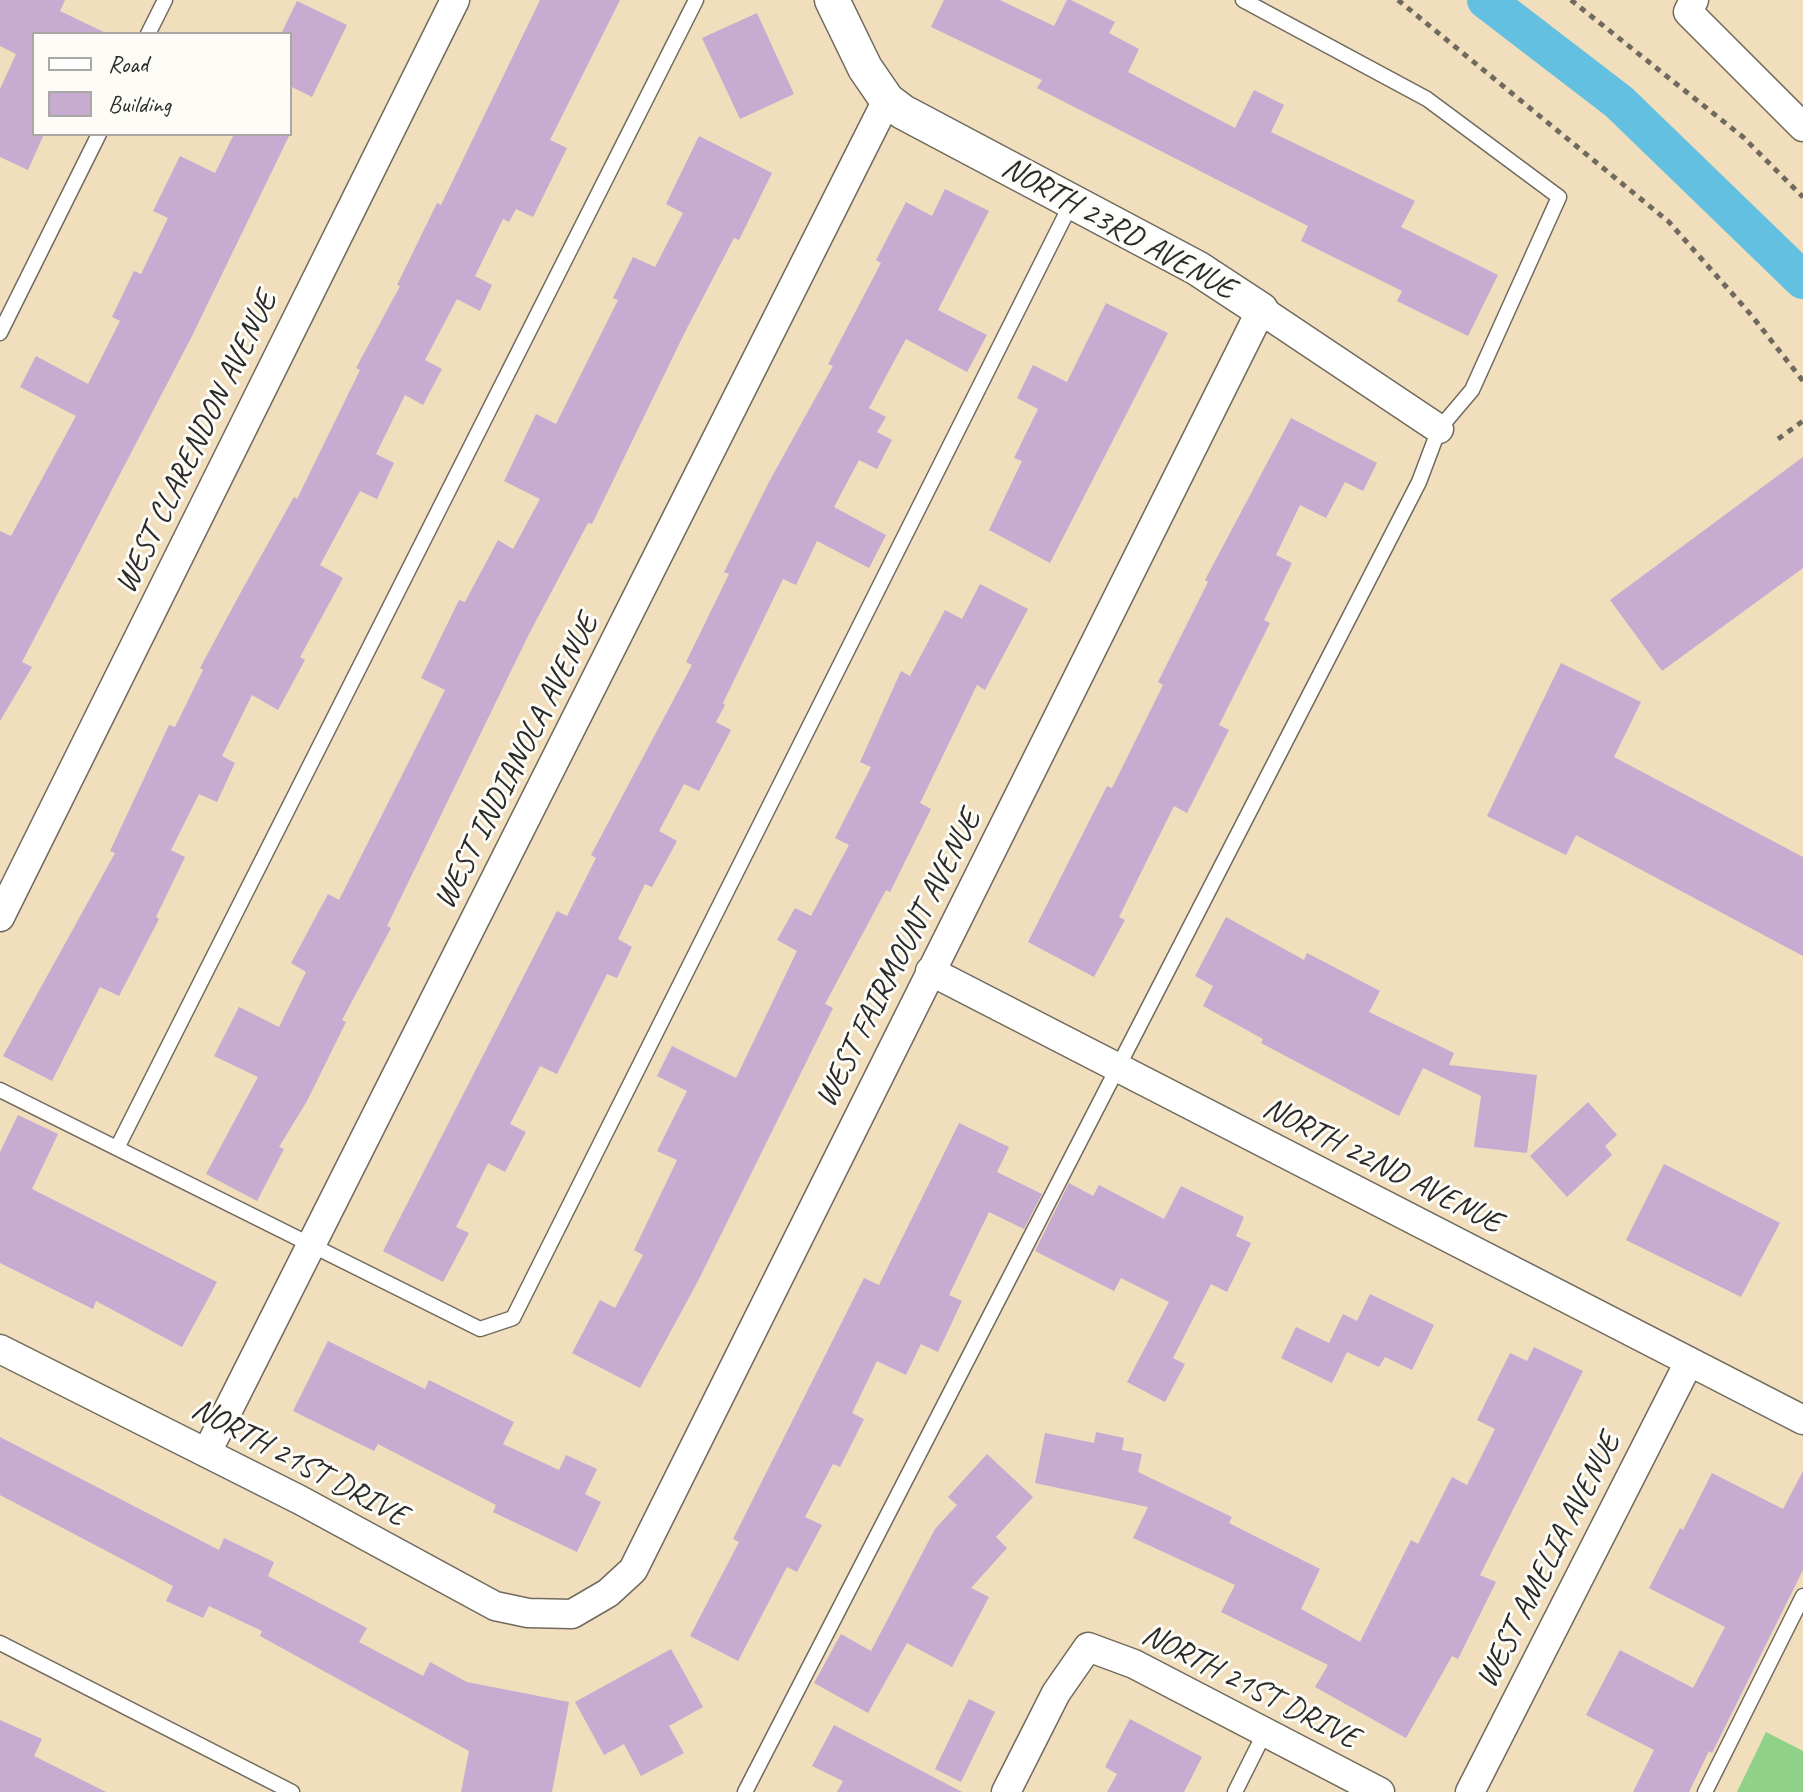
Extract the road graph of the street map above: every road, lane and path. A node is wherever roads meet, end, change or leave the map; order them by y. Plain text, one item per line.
1 (165, 0) edge
2 (455, 0) edge
3 (696, 0) edge
4 (832, 0) edge
5 (1243, 0) edge
6 (1398, 0) edge
7 (1571, 0) edge
8 (1691, 6) edge
9 (149, 32) edge
10 (887, 100) junction
11 (1803, 127) edge
12 (98, 136) edge
13 (1803, 197) edge
14 (1073, 202) junction
15 (1261, 310) junction
16 (0, 333) edge
17 (1803, 381) edge
18 (1803, 421) edge
19 (1439, 429) junction
20 (1778, 439) dead end
21 (0, 917) edge
22 (930, 971) junction
23 (1119, 1070) junction
24 (0, 1090) edge
25 (118, 1146) junction
26 (313, 1246) junction
27 (0, 1349) edge
28 (1689, 1362) junction
29 (1803, 1420) edge
30 (207, 1452) junction
31 (1803, 1596) edge
32 (572, 1614) joint
33 (0, 1643) edge
34 (1265, 1732) junction
35 (292, 1792) edge
36 (745, 1792) edge
37 (1006, 1792) edge
38 (1235, 1792) edge
39 (1380, 1792) edge
40 (1470, 1792) edge
41 (1705, 1792) edge

1 - 9 lane
2 - 21 street, WEST CLARENDON AVENUE
3 - 25 lane
4 - 10 street, NORTH 23RD AVENUE
5 - 19 lane
6 - 17 path
7 - 13 path
8 - 11 street
10 - 14 street, NORTH 23RD AVENUE
10 - 26 street, WEST INDIANOLA AVENUE
12 - 16 lane
14 - 15 street, NORTH 23RD AVENUE
14 - 26 lane
15 - 19 street, NORTH 23RD AVENUE
15 - 22 street, WEST FAIRMOUNT AVENUE
18 - 20 path
19 - 23 lane
22 - 23 street, NORTH 22ND AVENUE
22 - 32 street, WEST FAIRMOUNT AVENUE
23 - 28 street, NORTH 22ND AVENUE
23 - 36 lane
24 - 25 lane
25 - 26 lane
26 - 30 street, WEST INDIANOLA AVENUE
27 - 30 street, NORTH 21ST DRIVE
28 - 29 street, NORTH 22ND AVENUE
28 - 40 street, WEST AMELIA AVENUE
30 - 32 street, NORTH 21ST DRIVE
31 - 41 lane
33 - 35 lane
34 - 37 street, NORTH 21ST DRIVE
34 - 38 lane
34 - 39 street, NORTH 21ST DRIVE

